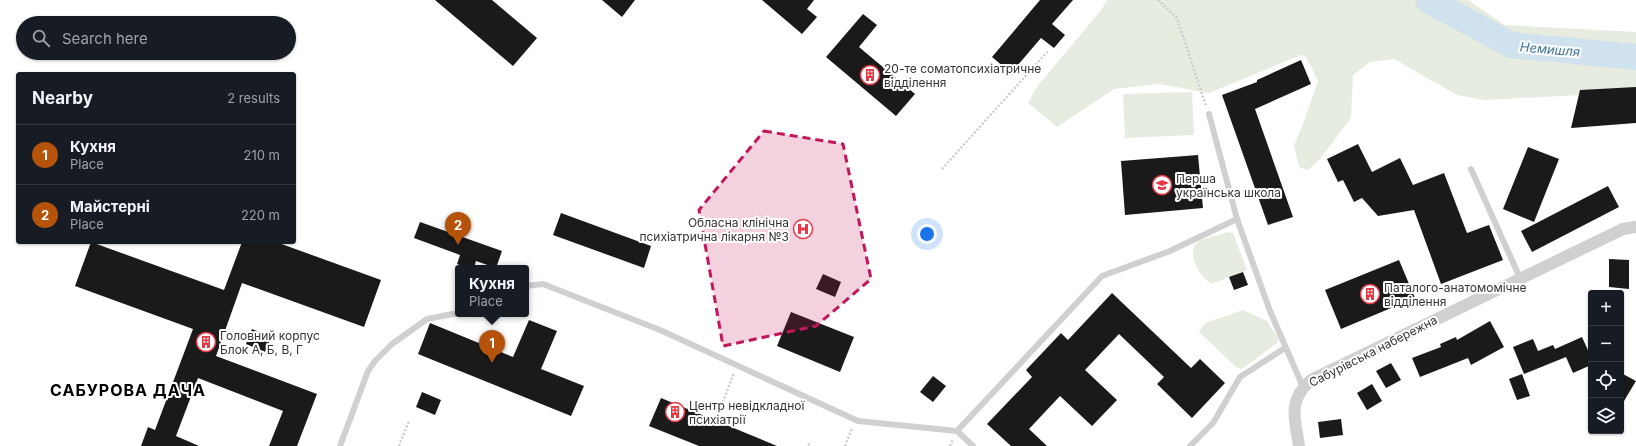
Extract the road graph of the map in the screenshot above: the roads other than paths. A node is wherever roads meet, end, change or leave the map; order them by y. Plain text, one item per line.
1 (1209, 114) road end
2 (1471, 169) dead end
3 (1237, 219) junction
4 (1636, 227) edge
5 (1520, 278) junction
6 (529, 286) edge
7 (455, 314) edge
8 (1285, 348) junction
9 (1302, 387) junction
10 (957, 431) junction
11 (340, 446) edge
12 (973, 446) edge
13 (1190, 446) edge
14 (1299, 446) edge

1 - 3 lane
2 - 5 lane
3 - 8 lane
3 - 10 lane
4 - 5 street, Сабурівська набережна
5 - 9 street, Сабурівська набережна
6 - 10 lane
7 - 11 lane
8 - 9 lane
8 - 13 lane
9 - 14 street, Сабурівська набережна
10 - 12 lane

